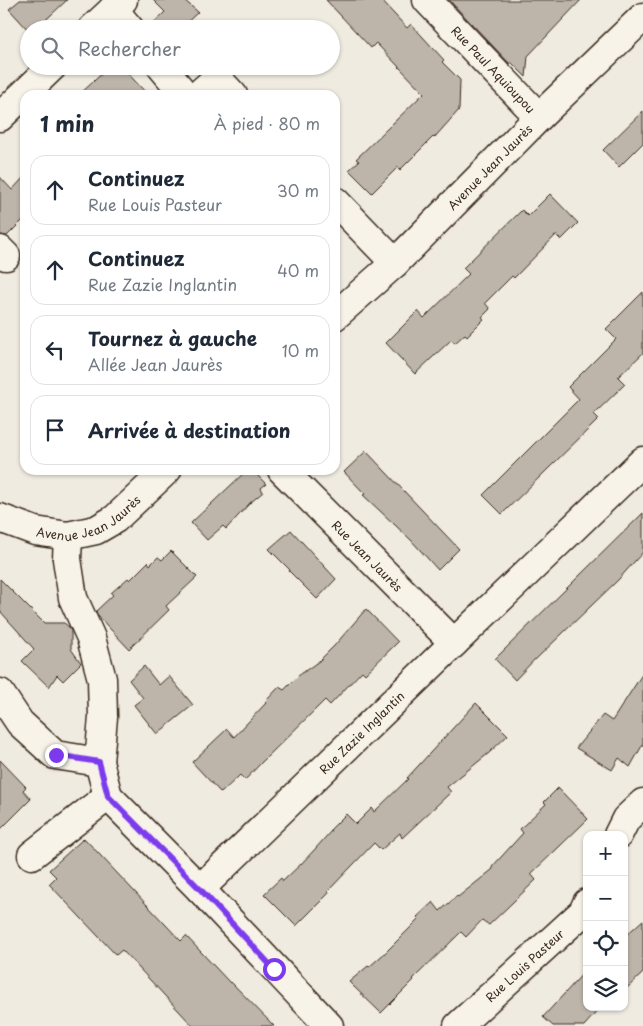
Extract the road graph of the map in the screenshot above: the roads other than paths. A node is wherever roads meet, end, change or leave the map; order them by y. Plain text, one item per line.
1 (427, 0) edge
2 (122, 13) edge
3 (643, 17) edge
4 (109, 20) edge
5 (44, 75) edge
6 (168, 75) edge
7 (28, 90) edge
8 (181, 90) edge
9 (204, 90) edge
10 (228, 90) edge
11 (20, 98) edge
12 (0, 117) edge
13 (539, 117) junction
14 (340, 205) edge
15 (395, 263) junction
16 (340, 312) edge
17 (643, 461) edge
18 (162, 475) edge
19 (287, 475) edge
20 (0, 518) edge
21 (68, 536) junction
22 (454, 642) junction
23 (0, 694) edge
24 (99, 762) junction
25 (108, 796) junction
26 (643, 803) edge
27 (620, 831) edge
28 (32, 855) dead end
29 (200, 889) junction
30 (583, 912) edge
31 (329, 1026) edge
32 (458, 1026) edge

1 - 13 street, Rue Paul Aquioupou
2 - 4 street
3 - 13 street, Avenue Jean Jaurès
5 - 7 street
6 - 8 street
9 - 10 street
11 - 12 street
13 - 15 street, Avenue Jean Jaurès
14 - 15 street
15 - 16 street, Avenue Jean Jaurès
17 - 22 street, Rue Zazie Inglantin
18 - 21 street, Avenue Jean Jaurès
19 - 22 street, Rue Jean Jaurès
20 - 21 street, Avenue Jean Jaurès
21 - 24 street
22 - 29 street, Rue Zazie Inglantin
23 - 24 street
24 - 25 street
25 - 28 street
25 - 29 street
26 - 27 street
29 - 31 street
30 - 32 street, Rue Louis Pasteur

